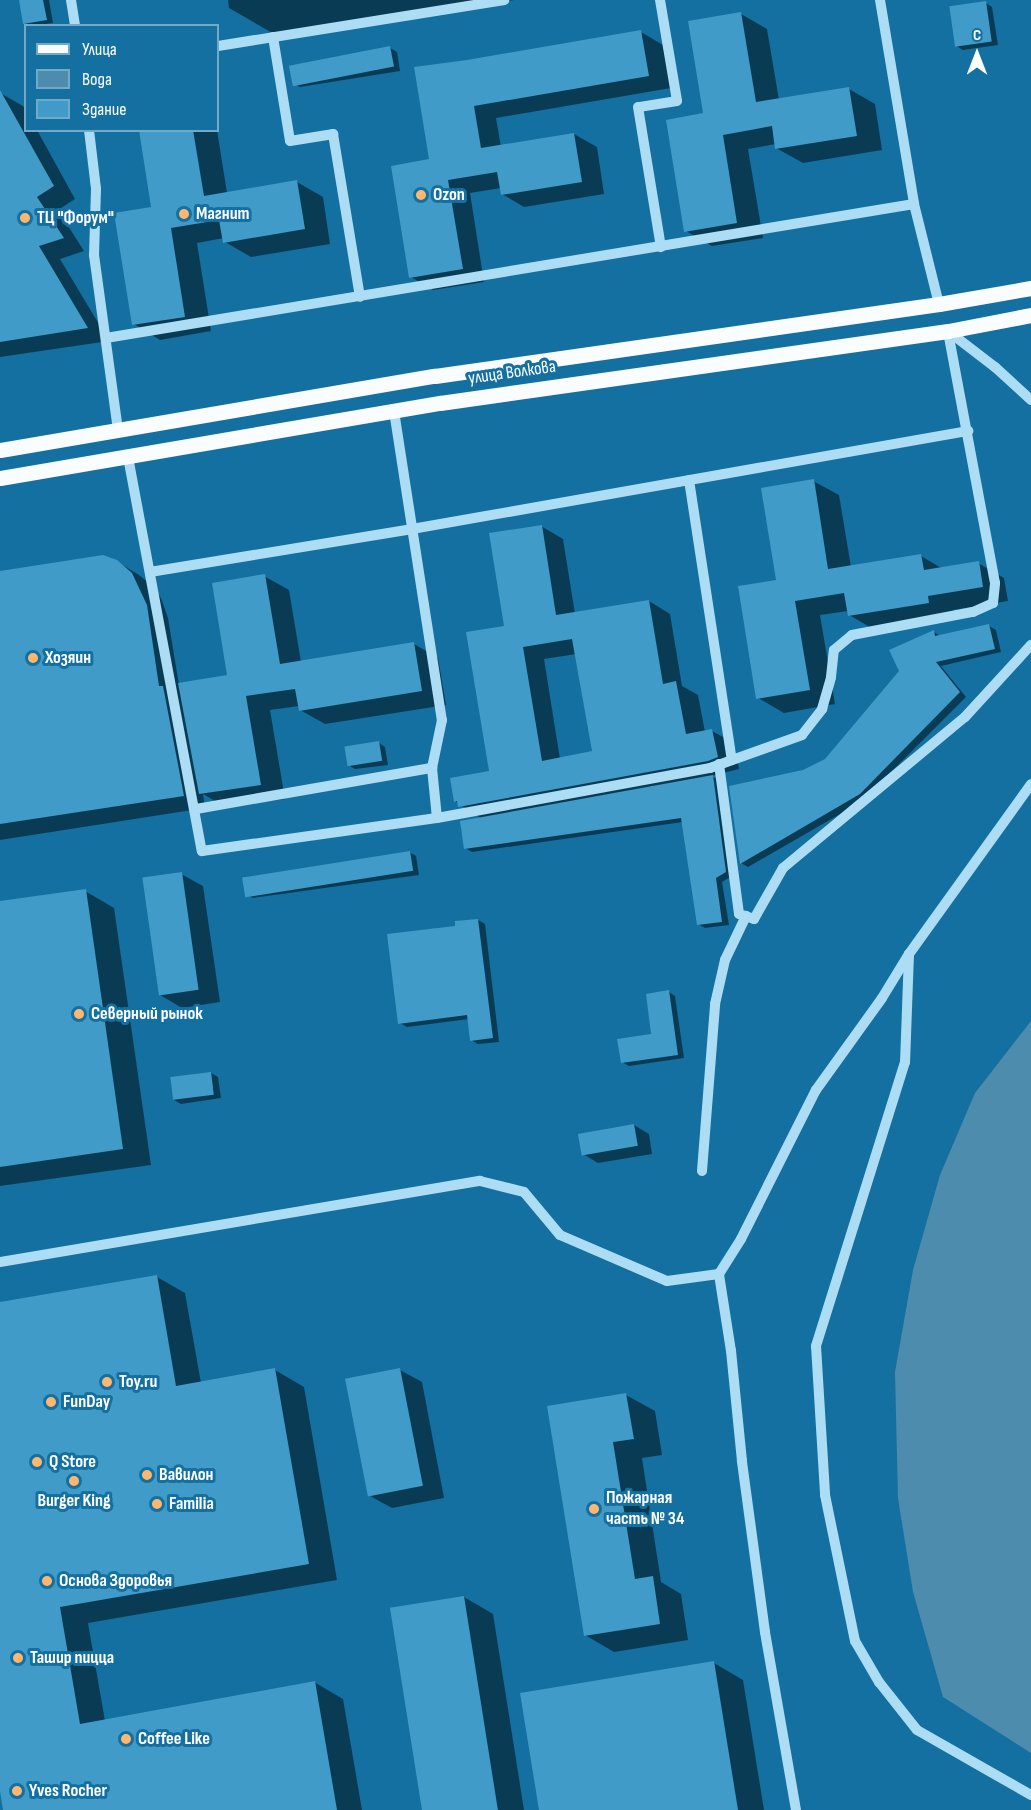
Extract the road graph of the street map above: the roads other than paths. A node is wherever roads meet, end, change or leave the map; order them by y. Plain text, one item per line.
1 (71, 0) edge
2 (504, 0) edge
3 (660, 0) edge
4 (880, 0) edge
5 (75, 24) edge
6 (273, 37) junction
7 (219, 46) edge
8 (89, 132) edge
9 (914, 204) junction
10 (661, 247) junction
11 (1031, 288) edge
12 (360, 297) junction
13 (939, 304) junction
14 (1031, 315) edge
15 (948, 331) junction
16 (106, 338) junction
17 (1031, 400) edge
18 (394, 411) junction
19 (118, 431) junction
20 (968, 431) junction
21 (0, 450) edge
22 (128, 457) junction
23 (0, 478) edge
24 (689, 480) junction
25 (412, 529) junction
26 (150, 572) junction
27 (1031, 645) edge
28 (732, 760) junction
29 (719, 764) junction
30 (432, 768) junction
31 (1031, 784) edge
32 (196, 809) junction
33 (437, 818) junction
34 (746, 916) junction
35 (909, 954) junction
36 (702, 1171) dead end
37 (0, 1262) edge
38 (719, 1274) junction
39 (1031, 1795) edge
40 (796, 1810) edge

1 - 5 street
2 - 6 street
3 - 10 street
4 - 9 street
6 - 7 street
6 - 12 street
8 - 16 street
9 - 10 street
9 - 13 street
10 - 12 street
11 - 13 main road, улица Волкова
12 - 16 street
13 - 19 main road, улица Волкова
14 - 15 main road, улица Волкова
15 - 17 street
15 - 18 main road, улица Волкова
15 - 20 street
16 - 19 street
18 - 22 main road, улица Волкова
18 - 25 street
19 - 21 main road, улица Волкова
20 - 24 street
20 - 28 street
22 - 23 main road, улица Волкова
22 - 26 street
24 - 25 street
24 - 28 street
25 - 26 street
25 - 30 street
26 - 32 street
27 - 34 street
28 - 29 street
29 - 33 street
29 - 34 street
30 - 32 street
30 - 33 street
31 - 35 street
32 - 33 street
34 - 36 street
35 - 38 street
35 - 39 street
37 - 38 street
38 - 40 street

